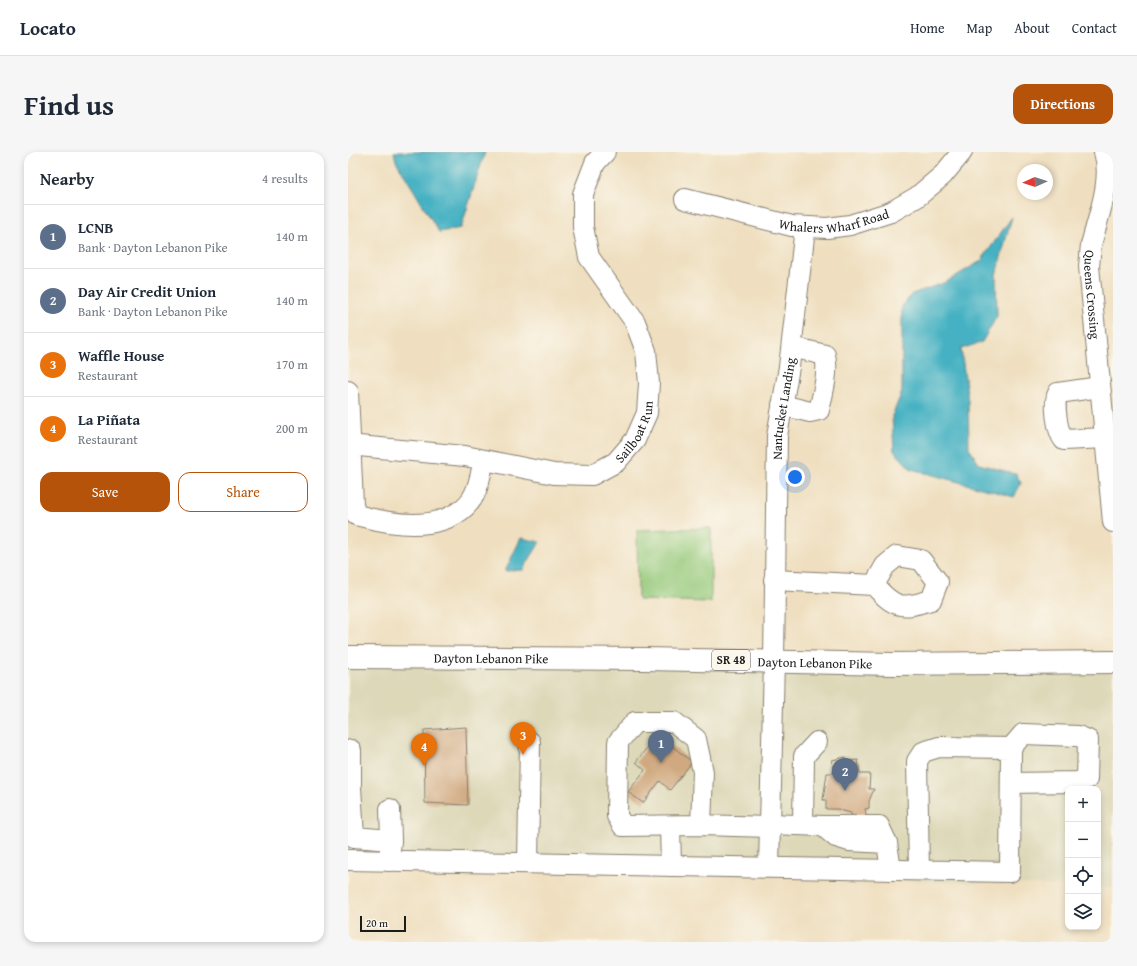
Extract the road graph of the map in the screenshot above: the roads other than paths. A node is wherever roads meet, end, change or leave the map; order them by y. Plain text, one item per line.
1 (605, 152) edge
2 (962, 152) edge
3 (1108, 155) edge
4 (685, 199) dead end
5 (805, 228) junction
6 (792, 347) junction
7 (1100, 387) junction
8 (348, 391) edge
9 (782, 405) junction
10 (1107, 435) edge
11 (350, 445) edge
12 (484, 460) junction
13 (1113, 522) edge
14 (774, 580) junction
15 (874, 585) dead end
16 (348, 657) edge
17 (774, 661) junction
18 (1113, 662) edge
19 (530, 742) dead end
20 (816, 742) dead end
21 (1011, 748) junction
22 (351, 750) dead end
23 (1011, 783) junction
24 (390, 809) dead end
25 (803, 824) junction
26 (701, 825) junction
27 (670, 826) junction
28 (770, 826) junction
29 (391, 840) junction
30 (348, 860) edge
31 (389, 861) junction
32 (528, 863) junction
33 (671, 866) junction
34 (769, 867) junction
35 (891, 870) junction
36 (919, 870) junction

1 - 12 street, Sailboat Run
2 - 5 street, Whalers Wharf Road
3 - 7 street, Queens Crossing
4 - 5 street, Whalers Wharf Road
5 - 6 street, Nantucket Landing
6 - 9 street, Nantucket Landing
6 - 9 street
7 - 10 street, Queens Crossing
7 - 10 street
8 - 11 street
9 - 14 street, Nantucket Landing
10 - 13 street, Queens Crossing
11 - 12 street, Sailboat Run
11 - 12 street
14 - 15 street
14 - 17 street, Nantucket Landing
16 - 17 main road, Dayton Lebanon Pike / SR 48
17 - 18 main road, Dayton Lebanon Pike / SR 48
17 - 28 street, Nantucket Landing
19 - 32 street
20 - 25 street
21 - 23 street
21 - 23 street
21 - 36 street
22 - 29 street
23 - 36 street
24 - 29 street
25 - 28 street
25 - 35 street
26 - 27 street
26 - 27 street
26 - 28 street
27 - 33 street
28 - 34 street, Nantucket Landing
29 - 31 street
30 - 31 street
31 - 32 street
32 - 33 street
33 - 34 street
34 - 35 street
35 - 36 street

